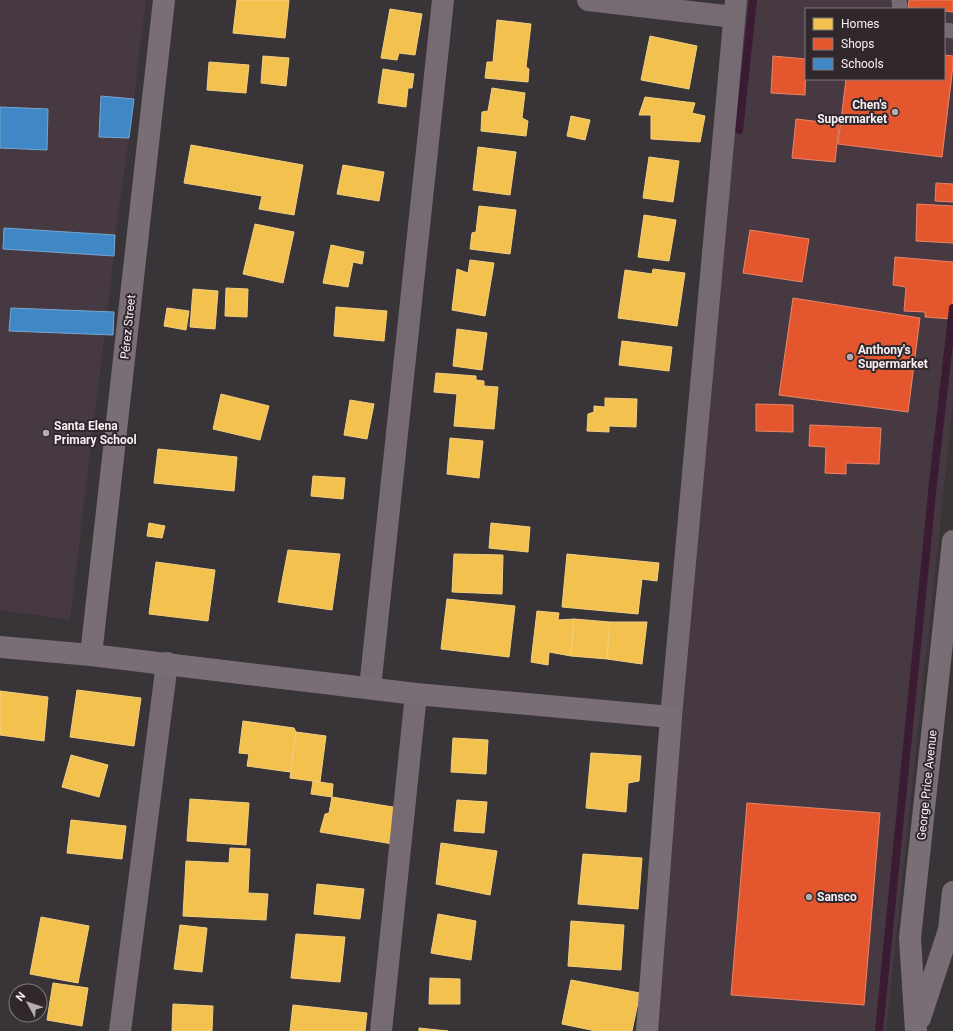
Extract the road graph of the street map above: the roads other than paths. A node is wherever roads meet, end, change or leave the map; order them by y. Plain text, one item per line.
1 (164, 0) edge
2 (443, 0) edge
3 (588, 0) edge
4 (735, 8) edge
5 (953, 542) edge
6 (0, 647) edge
7 (91, 655) junction
8 (167, 663) junction
9 (370, 688) junction
10 (416, 694) junction
11 (670, 717) junction
12 (953, 892) edge
13 (916, 1030) edge
14 (120, 1031) edge
15 (381, 1031) edge
16 (647, 1031) edge

1 - 7 street, Pérez Street
2 - 9 street
3 - 4 street
4 - 11 street
5 - 13 street, George Price Avenue
6 - 7 street
7 - 8 street
8 - 9 street
8 - 14 street
9 - 10 street
10 - 11 street
10 - 15 street
11 - 16 street
12 - 13 street, George Price Avenue

